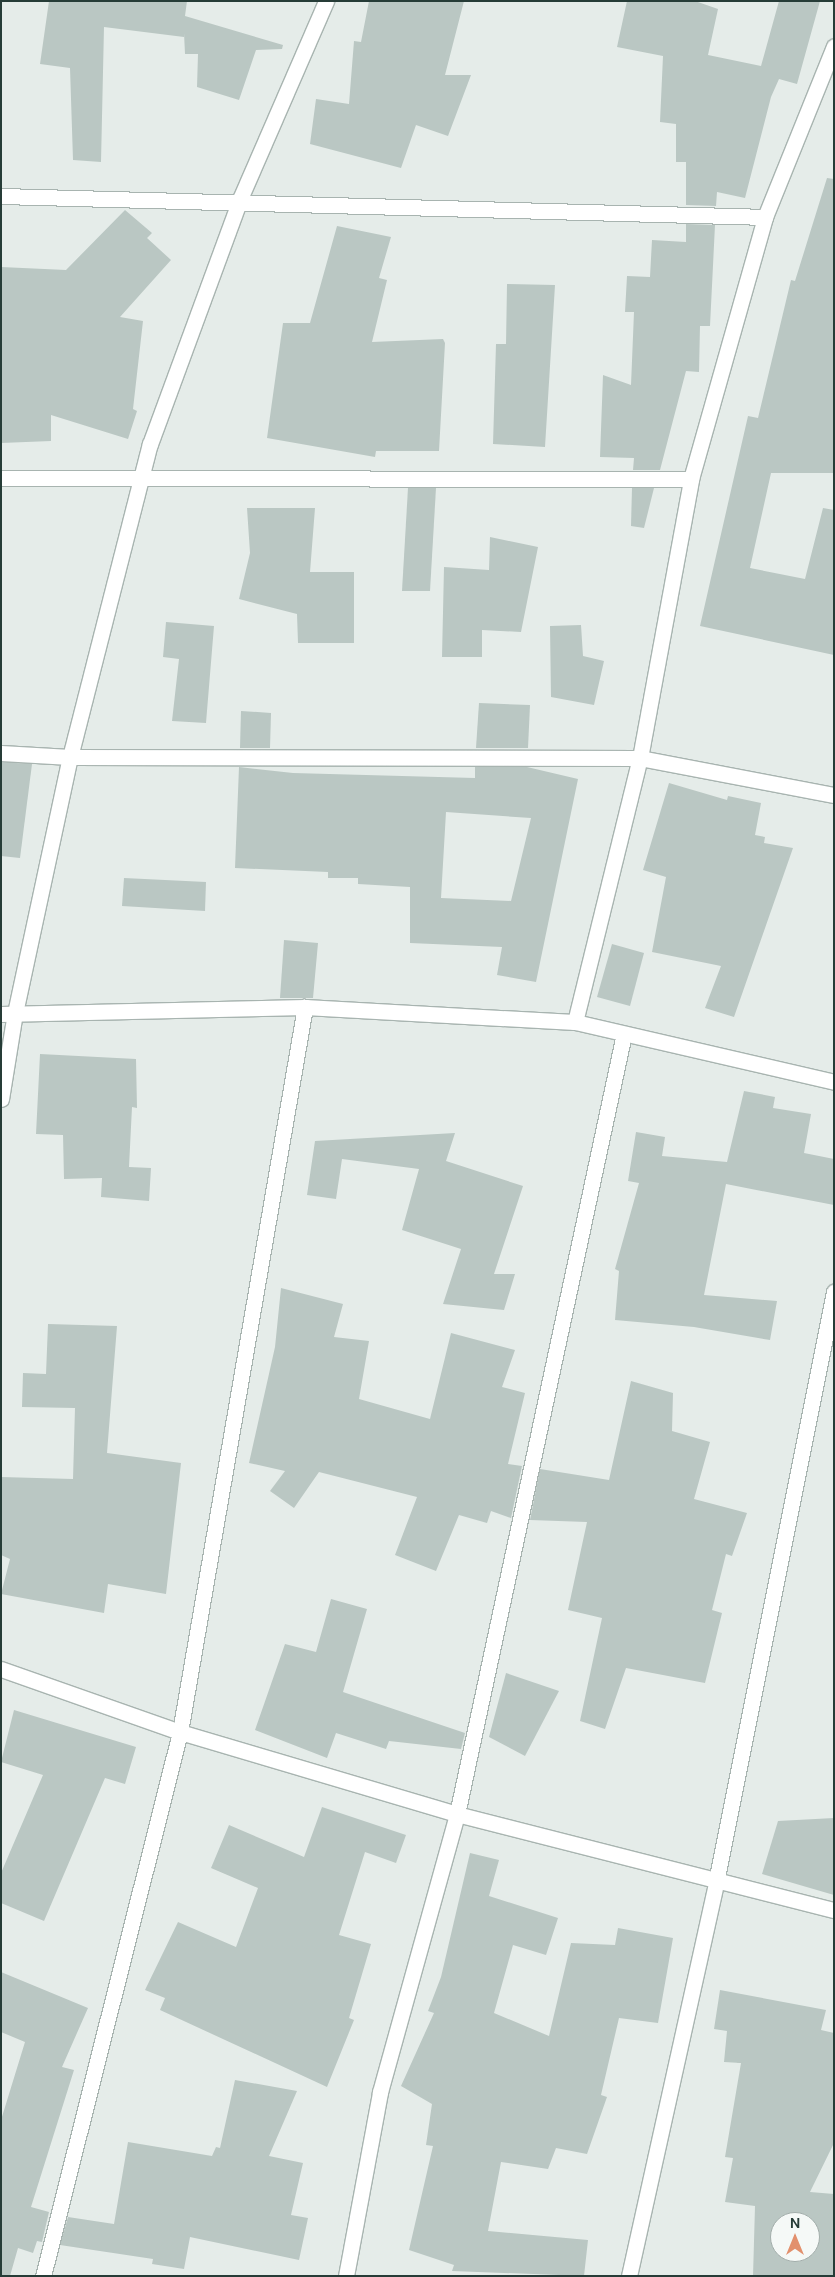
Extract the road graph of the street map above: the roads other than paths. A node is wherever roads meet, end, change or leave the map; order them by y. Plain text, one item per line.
1 (326, 1) edge
2 (834, 46) edge
3 (1, 196) edge
4 (240, 199) junction
5 (765, 217) junction
6 (1, 478) edge
7 (691, 479) junction
8 (139, 482) junction
9 (1, 753) edge
10 (70, 757) junction
11 (640, 758) junction
12 (834, 795) edge
13 (304, 1007) junction
14 (8, 1013) edge
15 (575, 1022) junction
16 (624, 1034) junction
17 (834, 1082) edge
18 (1, 1099) edge
19 (834, 1292) edge
20 (1, 1669) edge
21 (180, 1732) junction
22 (457, 1814) junction
23 (716, 1882) junction
24 (834, 1910) edge
25 (43, 2276) edge
26 (346, 2276) edge
27 (629, 2276) edge

1 - 4 street
2 - 5 street
3 - 4 street
4 - 5 street
4 - 8 street
5 - 7 street
6 - 8 street
7 - 8 street
7 - 11 street
8 - 10 street
9 - 10 street
10 - 11 street
10 - 14 street
11 - 12 street
11 - 15 street
13 - 14 street
13 - 15 street
13 - 21 street
14 - 18 street
15 - 16 street
16 - 17 street
16 - 22 street
19 - 23 street
20 - 21 street
21 - 22 street
21 - 25 street
22 - 23 street
22 - 26 street
23 - 24 street
23 - 27 street

